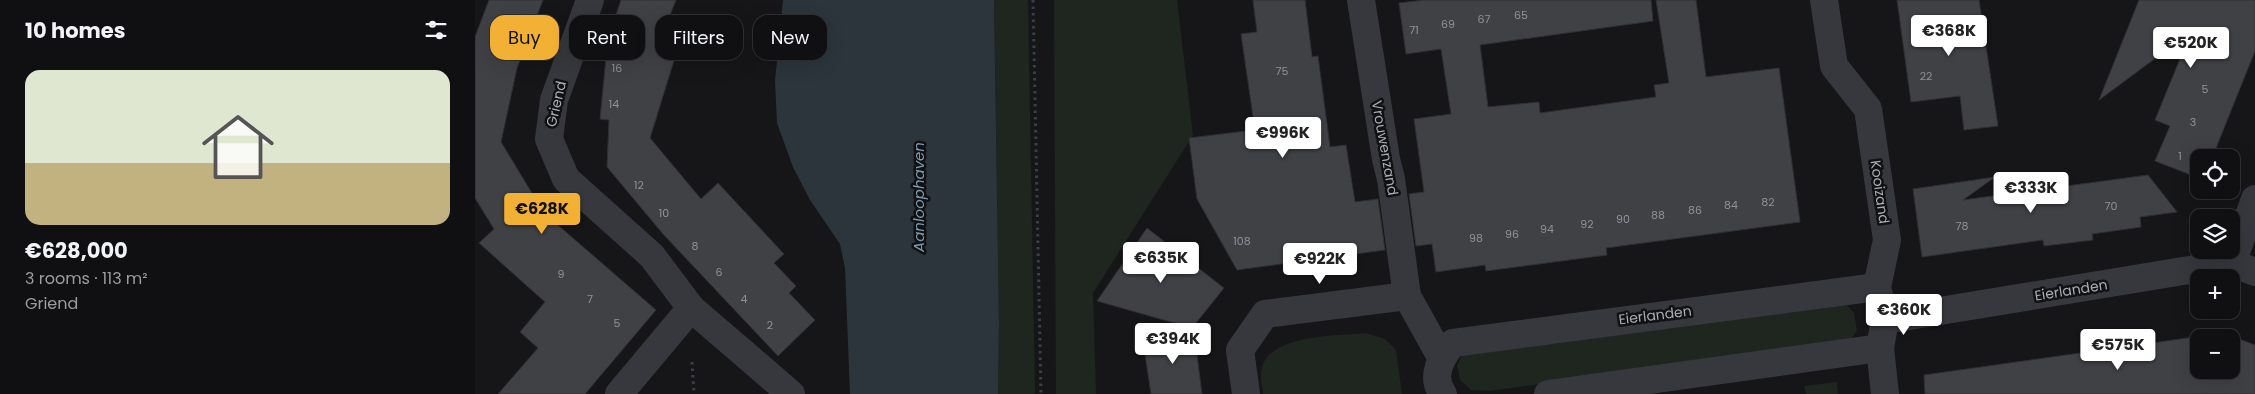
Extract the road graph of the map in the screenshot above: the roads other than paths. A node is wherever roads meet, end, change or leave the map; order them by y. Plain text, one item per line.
1 (590, 0) edge
2 (1361, 0) edge
3 (1824, 0) edge
4 (2255, 199) edge
5 (2244, 268) edge
6 (1877, 286) junction
7 (1407, 296) junction
8 (691, 308) junction
9 (1885, 320) junction
10 (1880, 348) junction
11 (1441, 357) junction
12 (619, 394) edge
13 (791, 394) edge
14 (1246, 394) edge
15 (1443, 394) edge
16 (1548, 394) edge
17 (1885, 394) edge

1 - 8 street, Griend
2 - 7 street, Vrouwenzand
3 - 6 street, Kooizand
4 - 5 street
5 - 9 street, Eierlanden
6 - 9 street, Kooizand
6 - 11 street, Eierlanden
7 - 11 street
7 - 14 street
8 - 12 street
8 - 13 street, Griend
9 - 10 street, Kooizand
10 - 16 street
10 - 17 street, Kooizand
11 - 15 street

